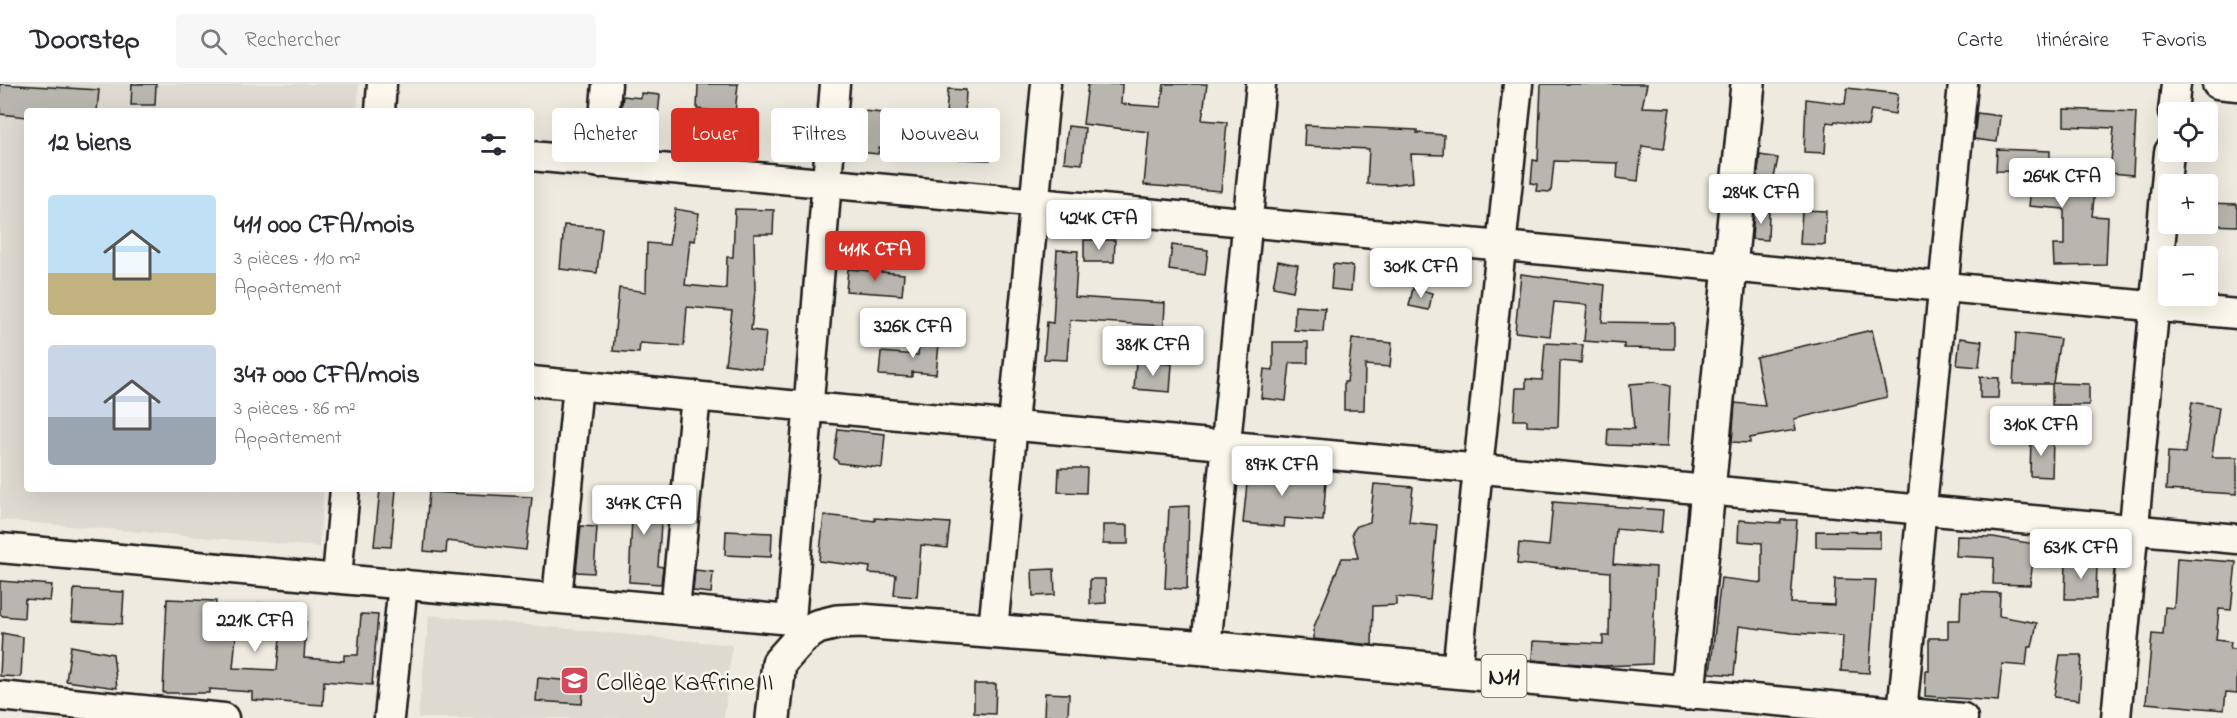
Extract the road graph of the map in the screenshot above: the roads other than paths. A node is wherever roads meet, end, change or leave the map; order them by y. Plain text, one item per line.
1 (382, 84) edge
2 (607, 84) edge
3 (835, 84) edge
4 (1046, 84) edge
5 (1261, 84) edge
6 (1518, 84) edge
7 (1748, 84) edge
8 (1963, 84) edge
9 (2176, 84) edge
10 (2217, 84) edge
11 (2237, 86) edge
12 (2174, 102) edge
13 (380, 108) edge
14 (605, 108) edge
15 (534, 156) edge
16 (552, 158) edge
17 (600, 162) edge
18 (2168, 162) edge
19 (826, 183) junction
20 (1035, 203) junction
21 (1247, 223) junction
22 (1501, 246) junction
23 (1730, 267) junction
24 (1943, 287) junction
25 (2155, 307) junction
26 (2237, 314) edge
27 (534, 381) edge
28 (578, 385) junction
29 (696, 396) junction
30 (808, 407) junction
31 (1013, 426) junction
32 (1226, 445) junction
33 (1478, 469) junction
34 (1708, 490) junction
35 (345, 492) edge
36 (1921, 510) junction
37 (2134, 530) junction
38 (2237, 539) edge
39 (0, 548) edge
40 (337, 578) junction
41 (403, 584) junction
42 (557, 598) junction
43 (675, 609) junction
44 (797, 628) junction
45 (993, 630) junction
46 (1206, 648) junction
47 (1457, 671) junction
48 (1688, 693) junction
49 (0, 696) edge
50 (1902, 712) junction
51 (224, 718) edge
52 (389, 718) edge
53 (773, 718) edge
54 (1963, 718) edge
55 (2116, 718) edge

1 - 13 street
2 - 14 street
3 - 19 street
4 - 20 street
5 - 21 street
6 - 22 street
7 - 23 main road
8 - 24 street
9 - 12 street
10 - 11 street
15 - 16 street
17 - 19 street
18 - 25 street
19 - 20 street
19 - 30 street
20 - 21 street
20 - 31 street
21 - 22 street
21 - 32 street
22 - 23 street
22 - 33 street
23 - 24 street
23 - 34 main road
24 - 25 street
24 - 36 street
25 - 26 street
25 - 37 street
27 - 28 street
28 - 29 street
28 - 42 street
29 - 30 street
29 - 43 street
30 - 31 street
30 - 44 street
31 - 32 street
31 - 45 street
32 - 33 street
32 - 46 street
33 - 34 street
33 - 47 street
34 - 36 street
34 - 48 main road
35 - 40 street
36 - 37 street
36 - 50 street
37 - 38 street
37 - 55 street
39 - 40 street
40 - 41 street
41 - 42 street
41 - 52 street
42 - 43 street
43 - 44 street
44 - 45 main road, N11
44 - 53 main road, N11
45 - 46 main road, N11
46 - 47 main road, N11
47 - 48 main road, N11
48 - 50 street
49 - 51 street
50 - 54 street

